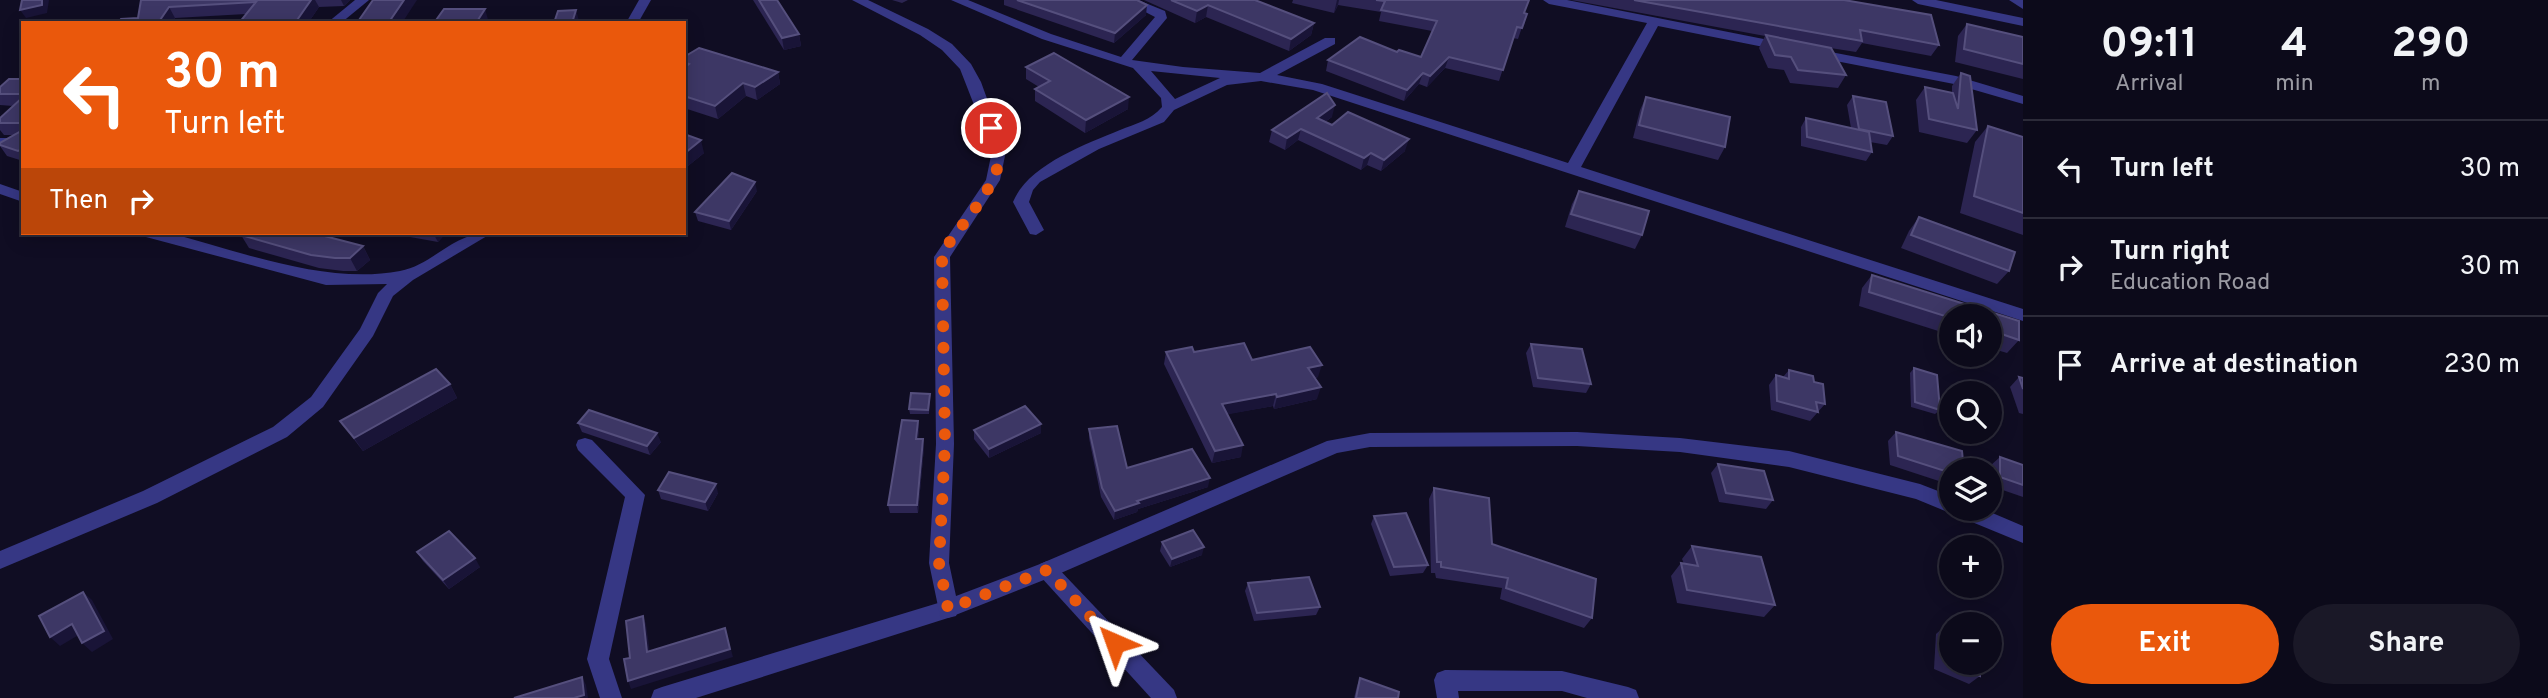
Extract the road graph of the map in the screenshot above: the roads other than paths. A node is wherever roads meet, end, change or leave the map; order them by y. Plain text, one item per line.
1 (363, 0) edge
2 (645, 0) edge
3 (858, 0) edge
4 (957, 0) edge
5 (1128, 0) edge
6 (1549, 0) edge
7 (1918, 0) edge
8 (2015, 0) edge
9 (2023, 5) edge
10 (336, 21) edge
11 (633, 21) edge
12 (1654, 22) junction
13 (2023, 22) edge
14 (1330, 41) dead end
15 (1131, 63) junction
16 (1263, 77) junction
17 (2023, 100) edge
18 (1169, 107) junction
19 (0, 142) edge
20 (21, 142) edge
21 (1572, 170) junction
22 (0, 189) edge
23 (21, 196) edge
24 (1036, 230) dead end
25 (160, 235) edge
26 (480, 235) edge
27 (407, 276) junction
28 (2023, 315) edge
29 (585, 445) dead end
30 (1939, 500) edge
31 (1990, 521) edge
32 (2023, 535) edge
33 (0, 560) edge
34 (1047, 570) junction
35 (948, 609) junction
36 (611, 698) edge
37 (662, 698) edge
38 (1166, 698) edge
39 (1448, 698) edge
40 (1628, 698) edge

1 - 10 street
2 - 11 street
3 - 35 street
4 - 15 street
5 - 15 street
6 - 12 street
7 - 13 street
8 - 9 street
12 - 17 street
12 - 21 street
14 - 16 street
15 - 16 street
15 - 18 street
16 - 18 street
16 - 21 street
18 - 24 street
19 - 20 street
21 - 28 street
22 - 23 street
25 - 27 street
26 - 27 street
27 - 33 street
29 - 36 street
30 - 34 street
31 - 32 street
34 - 35 street
34 - 38 street
35 - 37 street
39 - 40 street

